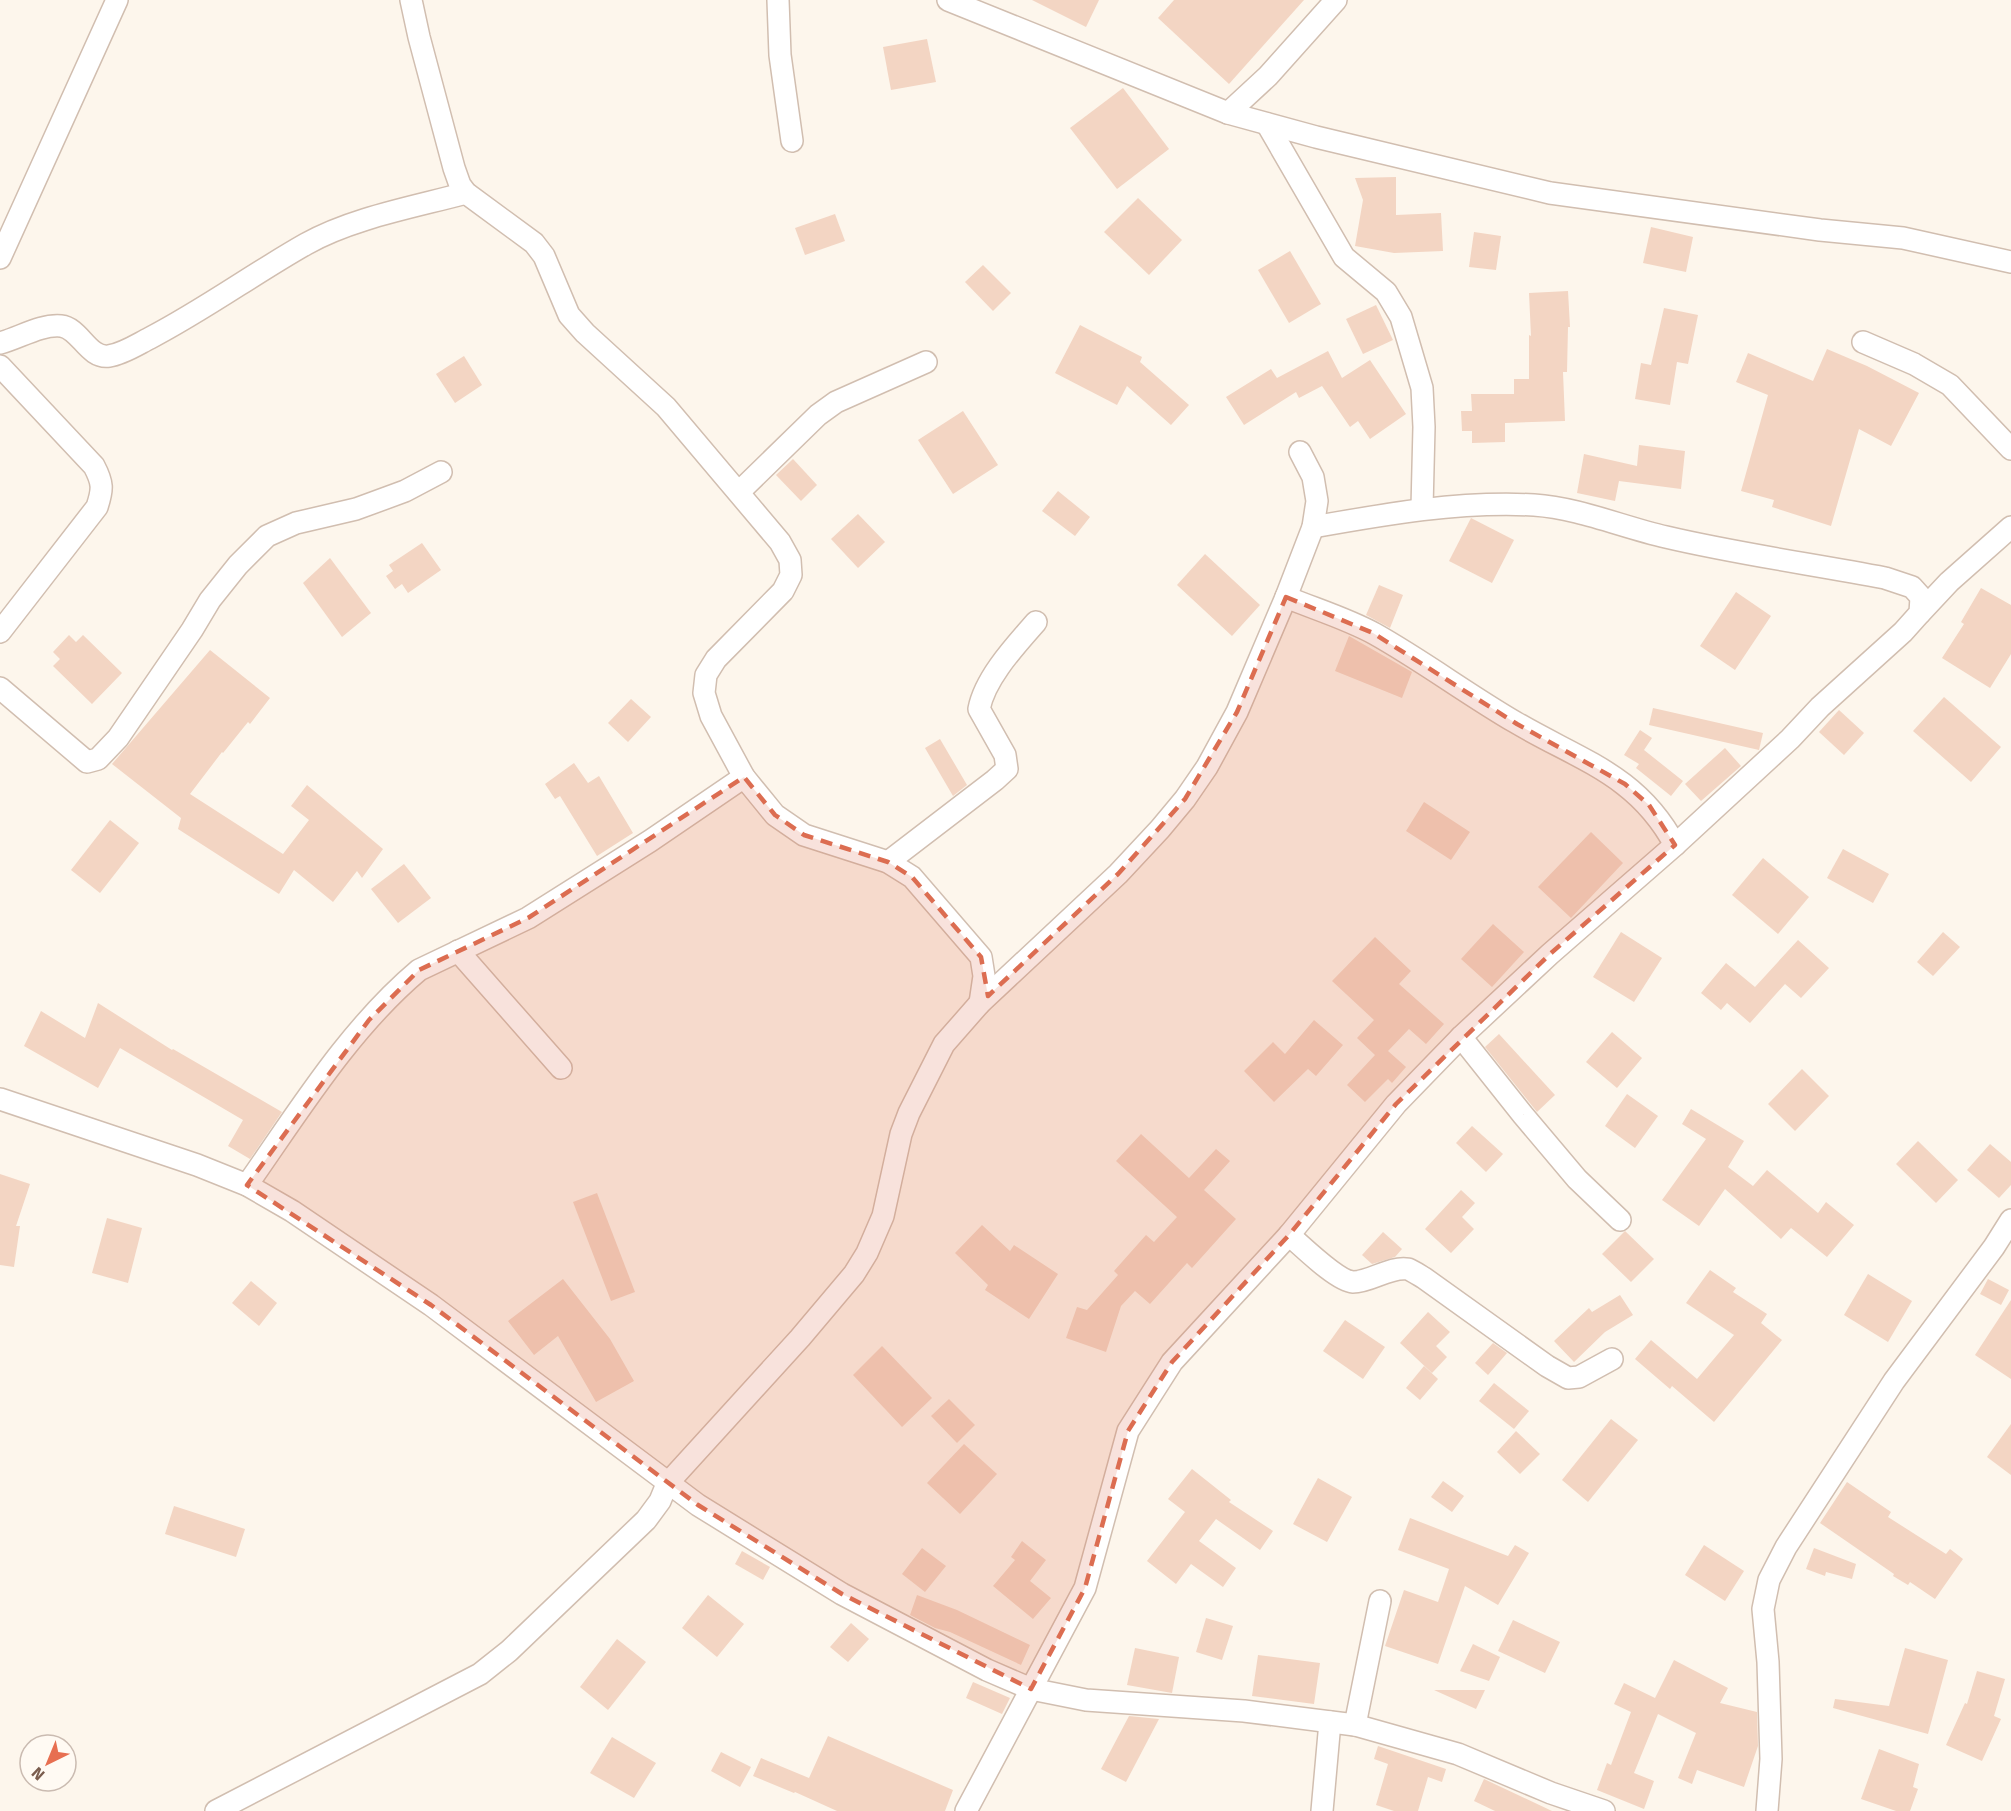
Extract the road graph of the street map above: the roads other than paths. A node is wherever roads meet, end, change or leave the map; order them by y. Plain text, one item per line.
1 (117, 0) edge
2 (411, 0) edge
3 (778, 0) edge
4 (948, 0) edge
5 (1336, 0) edge
6 (1228, 113) junction
7 (1267, 124) junction
8 (792, 141) dead end
9 (465, 194) junction
10 (0, 258) edge
11 (2011, 262) edge
12 (1863, 342) dead end
13 (0, 343) edge
14 (926, 362) dead end
15 (0, 366) edge
16 (2011, 449) edge
17 (1300, 452) dead end
18 (441, 472) dead end
19 (739, 492) junction
20 (1422, 508) junction
21 (1313, 527) junction
22 (2011, 527) edge
23 (1286, 597) junction
24 (1920, 613) junction
25 (1036, 622) dead end
26 (0, 632) edge
27 (0, 688) edge
28 (744, 777) junction
29 (1675, 845) junction
30 (888, 862) junction
31 (458, 951) junction
32 (980, 1003) junction
33 (1461, 1037) junction
34 (561, 1068) dead end
35 (0, 1099) edge
36 (247, 1185) junction
37 (1620, 1220) dead end
38 (2011, 1220) edge
39 (1289, 1235) junction
40 (1612, 1359) dead end
41 (667, 1484) junction
42 (1380, 1601) dead end
43 (1030, 1689) junction
44 (1330, 1722) junction
45 (1355, 1725) junction
46 (216, 1811) edge
47 (966, 1811) edge
48 (1322, 1811) edge
49 (1604, 1811) edge
50 (1767, 1811) edge

1 - 10 street
2 - 9 street
3 - 8 street
4 - 6 street
5 - 6 street
6 - 7 street
7 - 11 street
7 - 20 street
9 - 13 street
9 - 19 street
12 - 16 street
14 - 19 street
15 - 26 street
17 - 21 street
18 - 27 street
19 - 28 street
20 - 21 street
20 - 24 street
21 - 23 street
22 - 24 street
23 - 29 street
23 - 32 street
24 - 29 street
25 - 30 street
28 - 30 street
28 - 31 street
29 - 33 street
30 - 32 street
31 - 34 street
31 - 36 street
32 - 41 street
33 - 37 street
33 - 39 street
35 - 36 street
36 - 41 street
38 - 50 street
39 - 40 street
39 - 43 street
41 - 43 street
41 - 46 street
42 - 45 street
43 - 44 street
43 - 47 street
44 - 45 street
44 - 48 street
45 - 49 street

